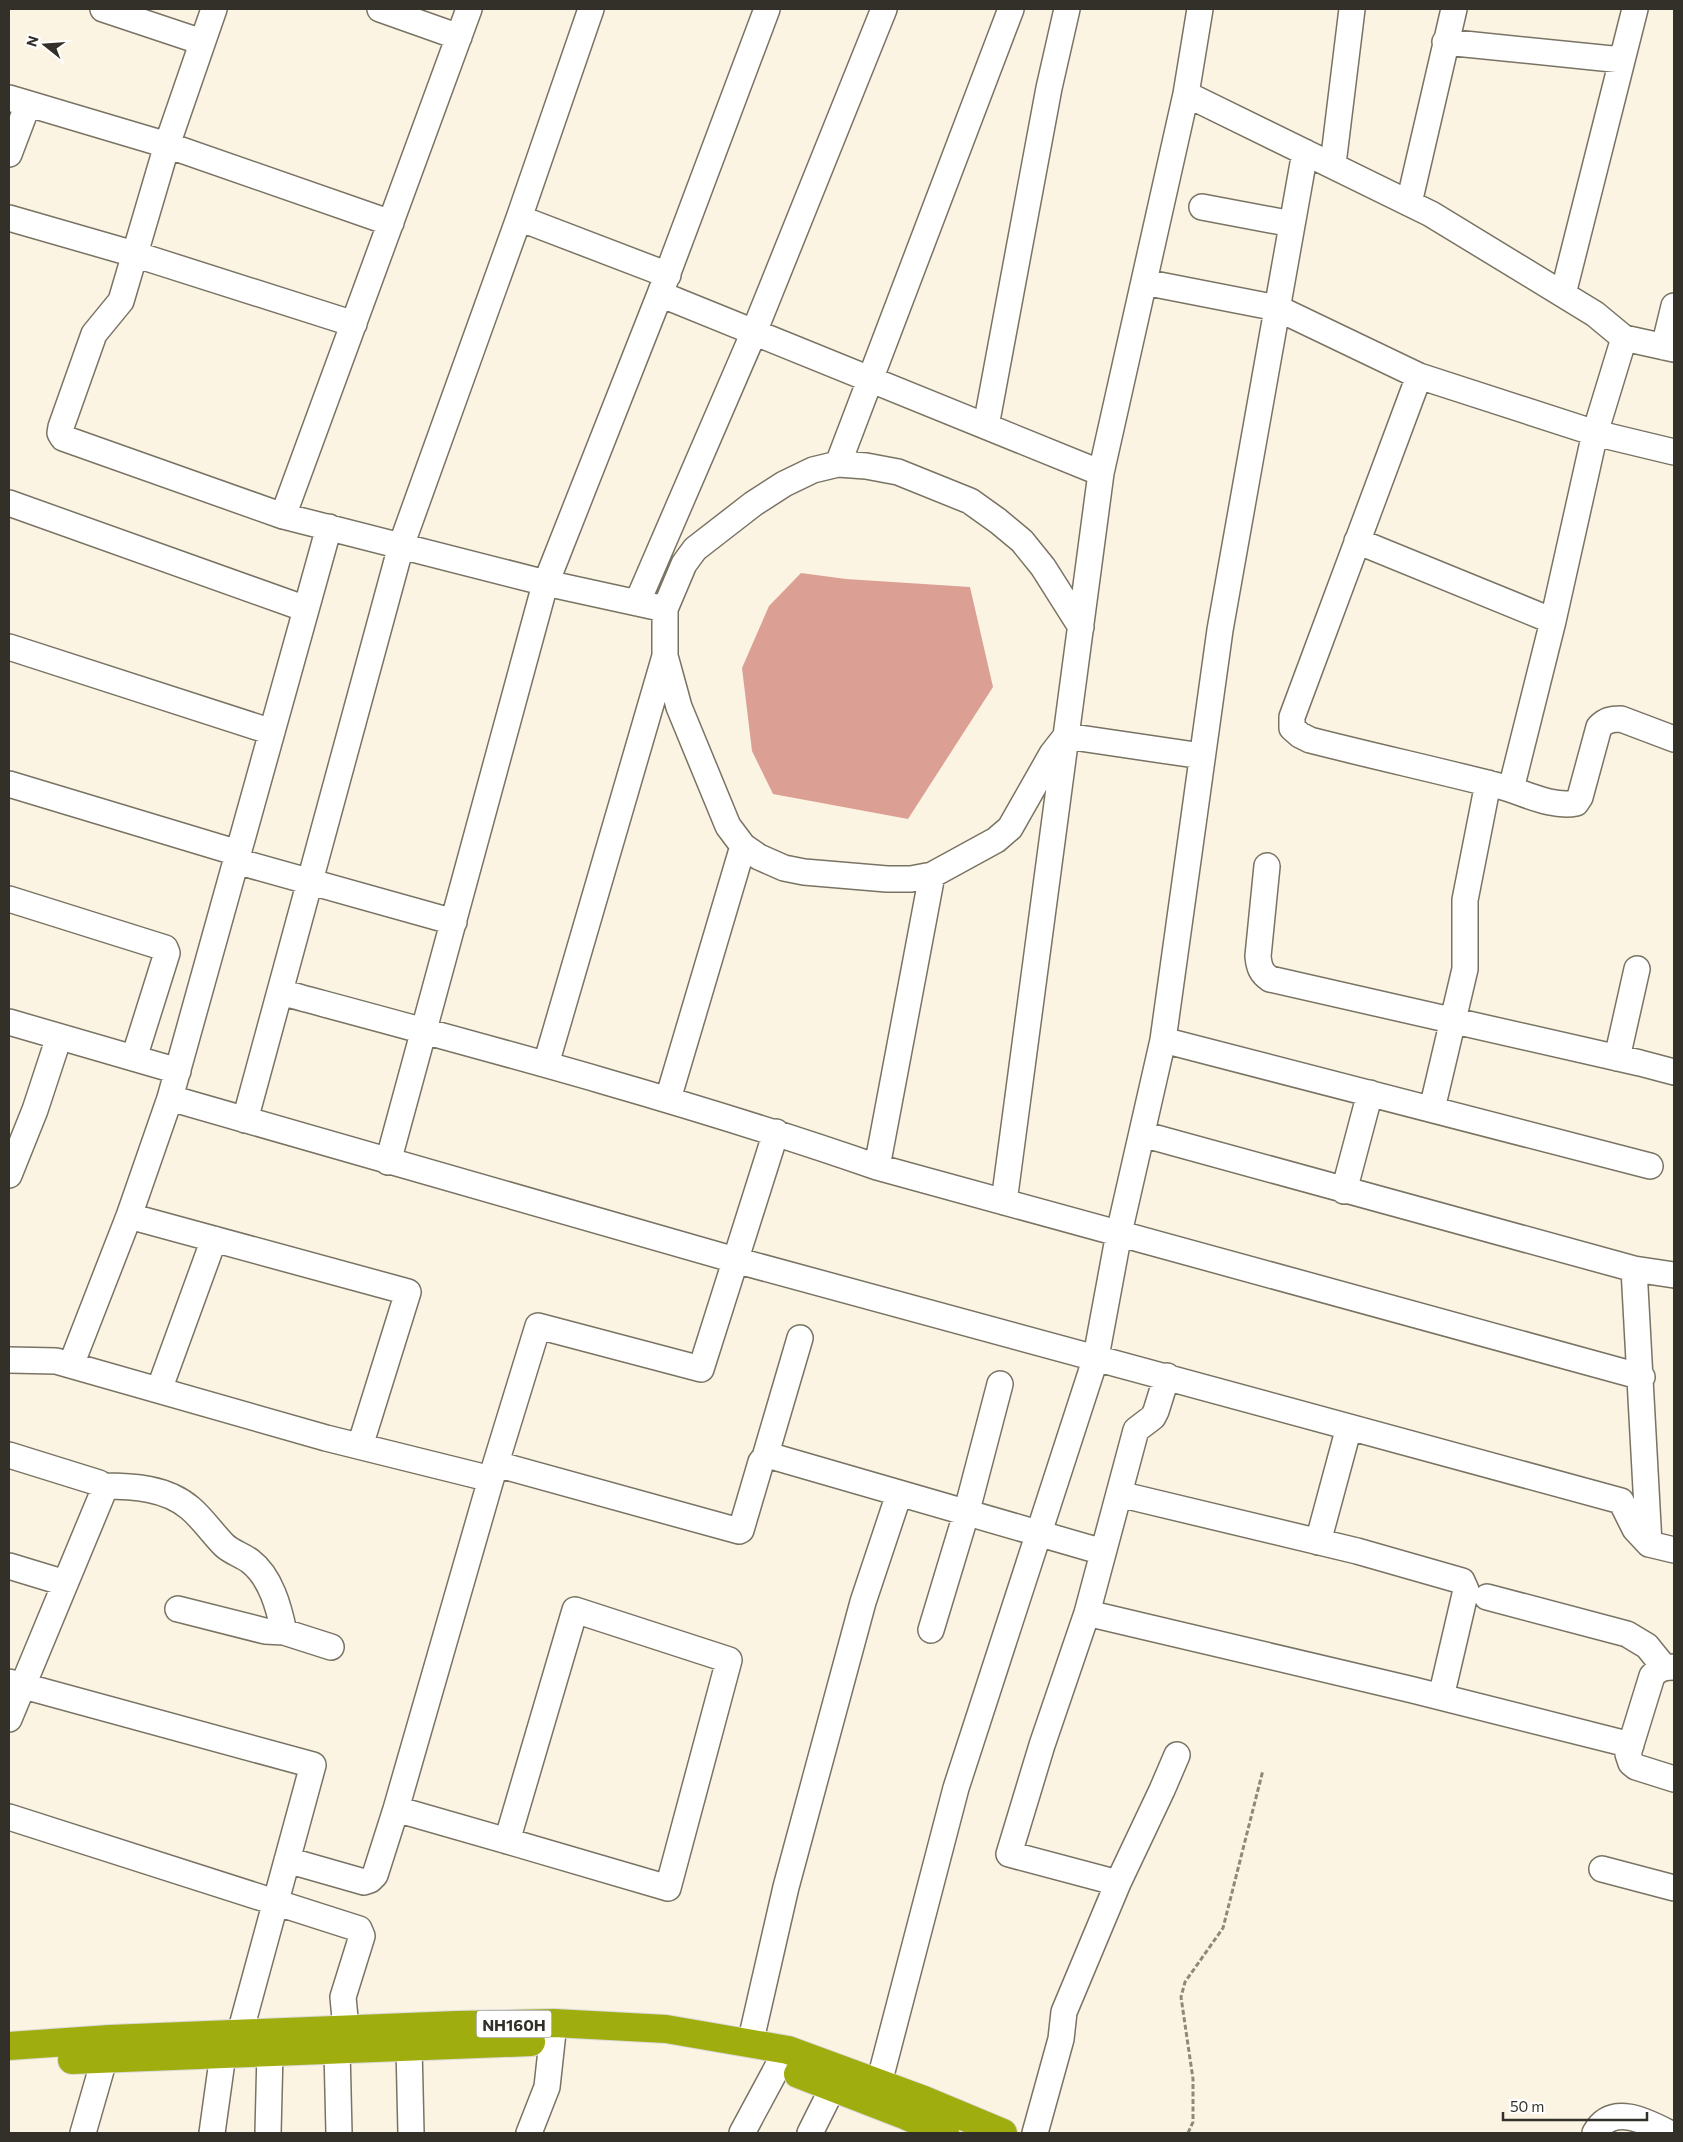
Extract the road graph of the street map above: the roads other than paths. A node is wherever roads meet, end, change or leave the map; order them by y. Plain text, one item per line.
1 (214, 9) edge
2 (380, 9) edge
3 (469, 9) edge
4 (591, 9) edge
5 (767, 9) edge
6 (884, 9) edge
7 (1011, 9) edge
8 (1067, 9) edge
9 (1200, 9) edge
10 (1352, 9) edge
11 (1454, 9) edge
12 (1635, 9) edge
13 (112, 10) edge
14 (459, 37) junction
15 (202, 42) junction
16 (1445, 42) junction
17 (1622, 60) junction
18 (1186, 94) junction
19 (18, 101) edge
20 (167, 145) junction
21 (1305, 152) junction
22 (9, 154) edge
23 (1333, 164) junction
24 (1409, 203) junction
25 (1202, 207) dead end
26 (9, 218) edge
27 (519, 218) junction
28 (391, 223) junction
29 (1292, 224) junction
30 (134, 254) junction
31 (1144, 282) junction
32 (664, 284) junction
33 (1563, 294) junction
34 (1674, 306) edge
35 (1277, 308) junction
36 (354, 324) junction
37 (754, 332) junction
38 (1624, 338) junction
39 (1669, 348) edge
40 (1420, 376) junction
41 (871, 380) junction
42 (986, 426) junction
43 (1595, 433) junction
44 (1674, 452) edge
45 (838, 464) junction
46 (1101, 473) junction
47 (9, 503) edge
48 (283, 516) junction
49 (329, 527) junction
50 (1357, 541) junction
51 (401, 546) junction
52 (546, 583) junction
53 (637, 603) junction
54 (306, 609) junction
55 (666, 609) junction
56 (1553, 621) junction
57 (1081, 627) junction
58 (9, 647) edge
59 (665, 656) junction
60 (272, 732) junction
61 (1066, 736) junction
62 (1674, 739) edge
63 (1202, 756) junction
64 (9, 784) edge
65 (1499, 786) junction
66 (743, 846) junction
67 (237, 857) junction
68 (1267, 866) dead end
69 (932, 875) junction
70 (310, 880) junction
71 (9, 899) edge
72 (454, 922) junction
73 (1638, 969) dead end
74 (280, 992) junction
75 (9, 1022) edge
76 (1453, 1022) junction
77 (425, 1031) junction
78 (59, 1037) junction
79 (1163, 1040) junction
80 (134, 1058) junction
81 (1618, 1058) junction
82 (546, 1064) junction
83 (178, 1071) junction
84 (1674, 1072) edge
85 (1370, 1093) junction
86 (170, 1098) junction
87 (668, 1099) junction
88 (1432, 1109) junction
89 (245, 1120) junction
90 (776, 1132) junction
91 (1142, 1134) junction
92 (388, 1162) junction
93 (1650, 1166) dead end
94 (877, 1167) junction
95 (9, 1175) edge
96 (1344, 1191) junction
97 (1004, 1202) junction
98 (129, 1216) junction
99 (1119, 1233) junction
100 (214, 1239) junction
101 (735, 1260) junction
102 (1634, 1269) junction
103 (1674, 1275) edge
104 (800, 1338) dead end
105 (1096, 1357) junction
106 (9, 1360) edge
107 (71, 1365) junction
108 (1167, 1376) junction
109 (1642, 1377) junction
110 (1000, 1384) dead end
111 (159, 1390) junction
112 (1349, 1426) junction
113 (360, 1446) junction
114 (9, 1455) edge
115 (765, 1457) junction
116 (494, 1472) junction
117 (103, 1486) junction
118 (899, 1494) junction
119 (1119, 1494) junction
120 (966, 1514) junction
121 (1039, 1534) junction
122 (1318, 1542) junction
123 (1649, 1544) junction
124 (1674, 1550) edge
125 (1103, 1552) junction
126 (9, 1566) edge
127 (65, 1583) junction
128 (1487, 1597) dead end
129 (178, 1609) dead end
130 (1087, 1613) junction
131 (931, 1630) dead end
132 (284, 1632) junction
133 (331, 1648) dead end
134 (1669, 1667) edge
135 (16, 1684) edge
136 (1441, 1697) junction
137 (9, 1718) edge
138 (1631, 1745) junction
139 (1177, 1754) dead end
140 (1674, 1779) edge
141 (396, 1809) junction
142 (9, 1817) edge
143 (507, 1841) junction
144 (287, 1860) junction
145 (1602, 1869) dead end
146 (1118, 1883) junction
147 (1674, 1888) edge
148 (276, 1901) junction
149 (553, 2032) junction
150 (341, 2039) junction
151 (750, 2044) junction
152 (9, 2046) edge
153 (233, 2047) junction
154 (409, 2047) junction
155 (107, 2048) junction
156 (270, 2052) junction
157 (9, 2064) edge
158 (778, 2066) junction
159 (878, 2083) junction
160 (833, 2087) junction
161 (918, 2128) edge
162 (83, 2133) edge
163 (212, 2133) edge
164 (268, 2133) edge
165 (339, 2133) edge
166 (411, 2133) edge
167 (529, 2133) edge
168 (742, 2133) edge
169 (810, 2133) edge
170 (945, 2133) edge
171 (1002, 2133) edge
172 (1034, 2133) edge
173 (1595, 2133) edge
174 (1669, 2133) edge

1 - 15 street
2 - 14 street
3 - 14 street
4 - 27 street
5 - 32 street
6 - 37 street
7 - 41 street
8 - 42 street
9 - 18 street
10 - 23 street
11 - 16 street
12 - 17 street
13 - 15 street
14 - 28 street
15 - 20 street
16 - 17 street
16 - 24 street
17 - 33 street
18 - 21 street
18 - 31 street
19 - 20 street
19 - 22 street
20 - 28 street
20 - 30 street
21 - 23 street
21 - 29 street
23 - 24 street
24 - 33 street
25 - 29 street
26 - 30 street
27 - 32 street
27 - 51 street
28 - 36 street
29 - 35 street
30 - 36 street
30 - 48 street
31 - 35 street
31 - 46 street
32 - 37 street
32 - 52 street
33 - 38 street
34 - 39 street
35 - 40 street
35 - 63 street
36 - 48 street
37 - 41 street
37 - 53 street
38 - 39 street
38 - 43 street
40 - 43 street
40 - 50 street
41 - 42 street
41 - 45 street
42 - 46 street
43 - 44 street
43 - 56 street
45 - 55 street
45 - 57 street
46 - 57 street
47 - 54 street
48 - 49 street
49 - 51 street
49 - 54 street
50 - 56 street
50 - 65 street
51 - 52 street
51 - 70 street
52 - 53 street
52 - 72 street
53 - 55 street
54 - 60 street
55 - 59 street
56 - 65 street
57 - 61 street
58 - 60 street
59 - 66 street
59 - 82 street
60 - 67 street
61 - 63 street
61 - 69 street
61 - 97 street
62 - 65 street
63 - 79 street
64 - 67 street
65 - 76 street
66 - 69 street
66 - 87 street
67 - 70 street
67 - 83 street
68 - 76 street
69 - 94 street
70 - 72 street
70 - 74 street
71 - 80 street
72 - 77 street
73 - 81 street
74 - 77 street
74 - 89 street
75 - 78 street
76 - 81 street
76 - 88 street
77 - 82 street
77 - 92 street
78 - 80 street
78 - 95 street
79 - 85 street
79 - 91 street
80 - 83 street
81 - 84 street
82 - 87 street
83 - 86 street
85 - 88 street
85 - 96 street
86 - 89 street
86 - 98 street
87 - 90 street
88 - 93 street
89 - 92 street
90 - 94 street
90 - 101 street
91 - 96 street
91 - 99 street
92 - 101 street
94 - 97 street
96 - 102 street
97 - 99 street
98 - 100 street
98 - 107 street
99 - 105 street
99 - 109 street
100 - 111 street
100 - 113 street
101 - 105 street
101 - 116 street
102 - 103 street
102 - 109 street
104 - 115 street
105 - 108 street
105 - 121 street
106 - 107 street
107 - 111 street
108 - 112 street
108 - 119 street
109 - 123 street
110 - 120 street
111 - 113 street
112 - 122 street
112 - 123 street
113 - 116 street
114 - 117 street
115 - 116 street
115 - 118 street
116 - 141 street
117 - 127 street
117 - 132 street
118 - 120 street
118 - 151 street
119 - 122 street
119 - 125 street
120 - 121 street
120 - 131 street
121 - 125 street
121 - 159 street
122 - 136 street
123 - 124 street
125 - 130 street
126 - 127 street
127 - 135 street
128 - 134 street
129 - 132 street
130 - 136 street
130 - 146 street
132 - 133 street
134 - 138 street
135 - 137 street
135 - 144 street
136 - 138 street
138 - 140 street
139 - 146 street
141 - 143 street
141 - 144 street
142 - 148 street
143 - 143 street
144 - 148 street
145 - 147 street
146 - 172 street
148 - 150 street
148 - 153 street
149 - 150 highway, NH160H
149 - 151 highway, NH160H
149 - 154 highway, NH160H
149 - 158 highway, NH160H
149 - 167 street
150 - 153 highway, NH160H
150 - 154 highway, NH160H
150 - 156 highway, NH160H
150 - 165 street
151 - 159 highway, NH160H
152 - 155 highway, NH160H
153 - 155 highway, NH160H
153 - 156 highway, NH160H
153 - 163 street
154 - 166 street
155 - 157 highway, NH160H
155 - 162 street
156 - 164 street
158 - 160 highway, NH160H
158 - 168 street
159 - 171 highway, NH160H
160 - 161 highway, NH160H
160 - 169 street
161 - 170 highway, NH160H
173 - 174 street

